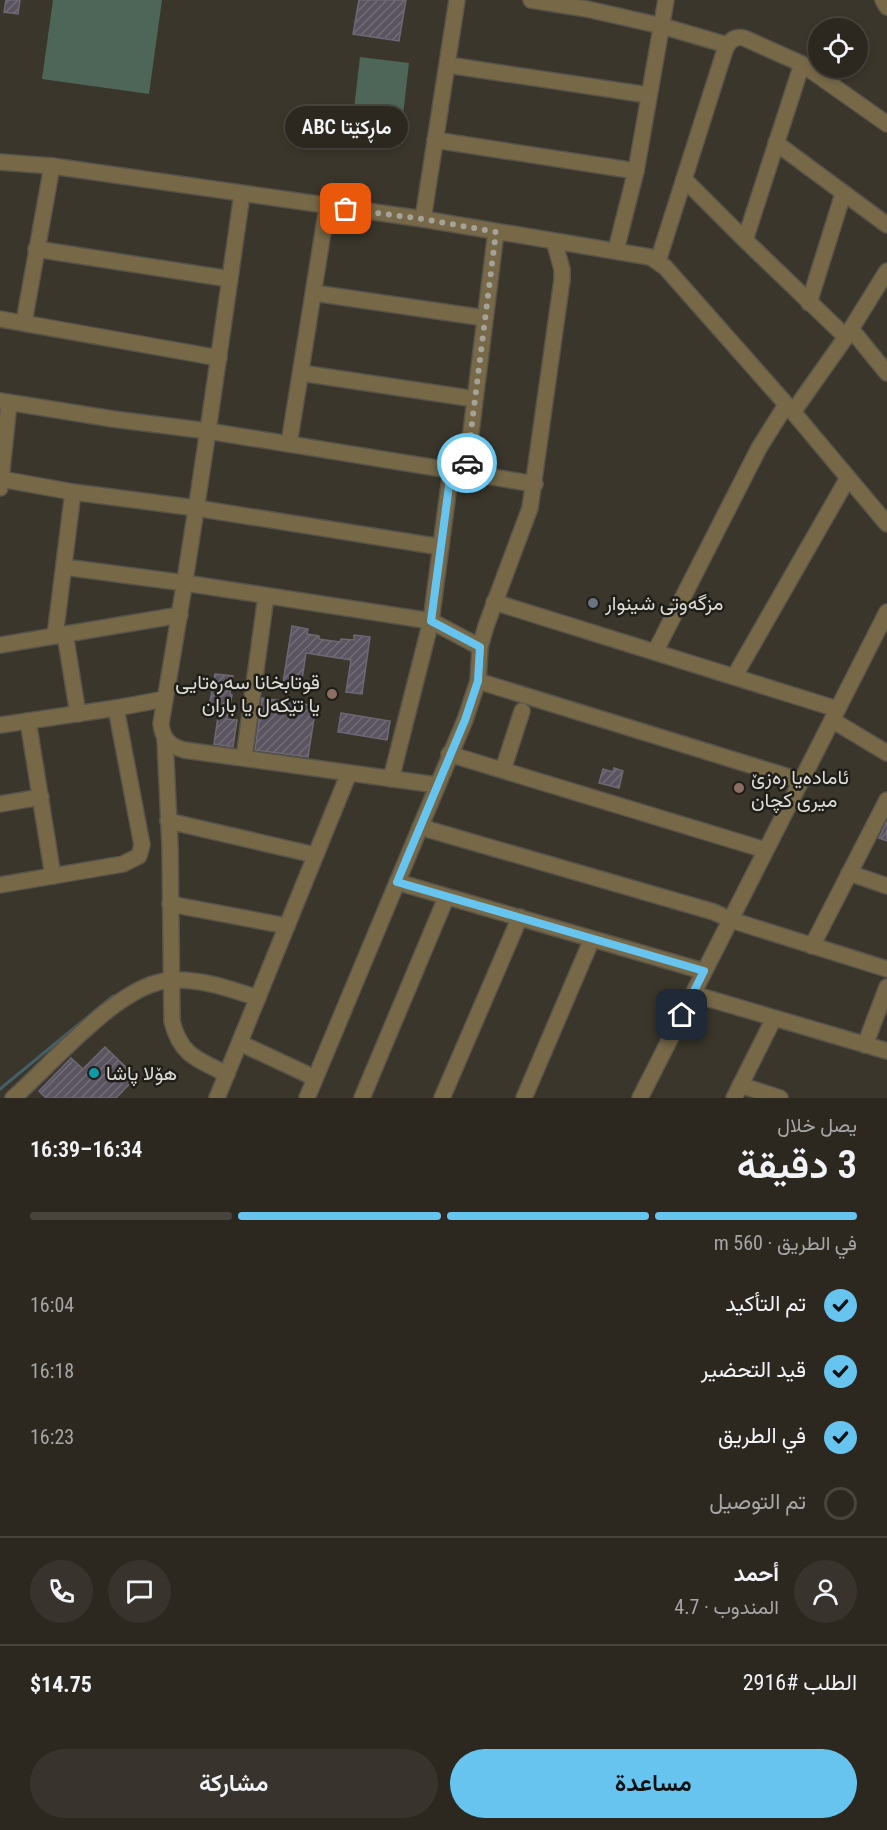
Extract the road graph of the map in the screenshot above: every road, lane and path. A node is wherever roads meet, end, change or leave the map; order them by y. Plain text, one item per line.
1 (458, 0) edge
2 (666, 0) edge
3 (883, 0) edge
4 (538, 1) edge
5 (588, 4) edge
6 (887, 8) edge
7 (662, 26) junction
8 (728, 45) junction
9 (802, 64) junction
10 (448, 65) junction
11 (648, 94) junction
12 (887, 124) edge
13 (435, 140) junction
14 (776, 143) junction
15 (1, 161) edge
16 (51, 166) junction
17 (636, 171) junction
18 (684, 179) junction
19 (242, 194) junction
20 (843, 194) junction
21 (327, 207) junction
22 (423, 219) junction
23 (887, 225) edge
24 (496, 232) junction
25 (745, 240) junction
26 (554, 241) junction
27 (36, 249) junction
28 (616, 250) junction
29 (658, 261) junction
30 (887, 271) edge
31 (230, 279) junction
32 (314, 293) junction
33 (809, 303) junction
34 (485, 318) junction
35 (0, 319) edge
36 (24, 322) junction
37 (848, 333) junction
38 (219, 358) junction
39 (301, 373) junction
40 (887, 373) edge
41 (475, 399) junction
42 (4, 402) edge
43 (790, 409) junction
44 (208, 431) junction
45 (290, 444) junction
46 (458, 471) junction
47 (848, 478) junction
48 (1, 483) edge
49 (535, 483) junction
50 (73, 492) junction
51 (196, 508) junction
52 (887, 524) edge
53 (441, 547) junction
54 (64, 567) junction
55 (185, 583) junction
56 (266, 596) junction
57 (494, 602) junction
58 (887, 612) edge
59 (180, 615) junction
60 (431, 621) junction
61 (60, 635) junction
62 (0, 645) edge
63 (480, 647) junction
64 (655, 652) junction
65 (734, 677) junction
66 (478, 681) junction
67 (165, 699) junction
68 (116, 708) junction
69 (522, 711) dead end
70 (78, 714) junction
71 (834, 715) junction
72 (28, 721) junction
73 (0, 725) edge
74 (165, 739) junction
75 (887, 753) edge
76 (449, 754) junction
77 (244, 759) junction
78 (503, 770) junction
79 (349, 773) junction
80 (391, 779) junction
81 (802, 781) junction
82 (437, 785) junction
83 (41, 797) junction
84 (887, 800) edge
85 (0, 804) edge
86 (168, 821) junction
87 (420, 827) junction
88 (765, 850) junction
89 (315, 855) junction
90 (849, 873) junction
91 (54, 876) junction
92 (397, 882) junction
93 (0, 885) edge
94 (887, 886) edge
95 (446, 898) junction
96 (170, 904) junction
97 (520, 917) junction
98 (731, 920) junction
99 (287, 926) junction
100 (592, 939) junction
101 (813, 946) junction
102 (887, 969) edge
103 (704, 971) junction
104 (172, 980) junction
105 (887, 987) edge
106 (693, 994) junction
107 (258, 998) junction
108 (774, 1018) junction
109 (240, 1043) junction
110 (865, 1045) junction
111 (887, 1051) edge
112 (227, 1074) junction
113 (315, 1078) junction
114 (737, 1091) edge
115 (13, 1098) edge
116 (217, 1098) edge
117 (307, 1098) edge
118 (362, 1098) edge
119 (442, 1098) edge
120 (524, 1098) edge
121 (640, 1098) edge
122 (780, 1098) edge

1 - 10 street
2 - 7 street
3 - 6 street
4 - 5 street
5 - 7 street
7 - 8 street
7 - 11 street
8 - 9 street
8 - 18 street
9 - 12 street
9 - 14 street
10 - 11 street
10 - 13 street
11 - 17 street
13 - 17 street
13 - 22 street
14 - 20 street
14 - 25 street
15 - 16 street
16 - 19 street
16 - 27 street
17 - 28 street
18 - 25 street
18 - 29 street
19 - 21 street
19 - 31 street
20 - 23 street
20 - 33 street
21 - 22 street
21 - 32 street
22 - 24 street
24 - 26 street
24 - 34 street
25 - 33 street
26 - 28 street
26 - 49 street
27 - 31 street
27 - 36 street
28 - 29 street
29 - 43 street
30 - 37 street
31 - 38 street
32 - 34 street
32 - 39 street
33 - 37 street
34 - 41 street
35 - 36 street
36 - 38 street
37 - 40 street
37 - 43 street
38 - 44 street
39 - 41 street
39 - 45 street
41 - 46 street
42 - 44 street
42 - 48 street
43 - 47 street
43 - 64 street
44 - 45 street
44 - 51 street
45 - 46 street
46 - 49 street
46 - 53 street
47 - 52 street
47 - 65 street
48 - 50 street
49 - 57 street
50 - 51 street
50 - 54 street
51 - 53 street
51 - 55 street
53 - 60 street
54 - 55 street
54 - 61 street
55 - 56 street
55 - 59 street
56 - 60 street
56 - 77 street
57 - 63 street
57 - 64 street
58 - 71 street
59 - 61 street
59 - 67 street
60 - 63 street
60 - 80 street
61 - 62 street
61 - 70 street
63 - 66 street
64 - 65 street
65 - 71 street
66 - 76 street
66 - 81 street
67 - 68 street
67 - 74 street
68 - 70 street
68 - 91 street
69 - 78 street
70 - 72 street
71 - 75 street
71 - 81 street
72 - 73 street
72 - 83 street
74 - 77 street
74 - 86 street
76 - 78 street
76 - 82 street
77 - 79 street
78 - 88 street
79 - 80 street
79 - 89 street
80 - 82 street
81 - 88 street
82 - 87 street
83 - 85 street
83 - 91 street
84 - 90 street
86 - 89 street
86 - 96 street
87 - 92 street
87 - 98 street
88 - 98 street
89 - 99 street
90 - 94 street
90 - 101 street
91 - 93 street
92 - 95 street
92 - 113 street
95 - 97 street
95 - 118 street
96 - 99 street
96 - 104 street
97 - 100 street
97 - 119 street
98 - 101 street
98 - 103 street
99 - 107 street
100 - 103 street
100 - 120 street
101 - 102 street
103 - 106 street
104 - 107 street
104 - 112 street
104 - 115 street
105 - 110 street
106 - 108 street
106 - 121 street
107 - 109 street
108 - 110 street
108 - 114 street
109 - 112 street
109 - 113 street
110 - 111 street
112 - 116 street
113 - 117 street
114 - 122 street

